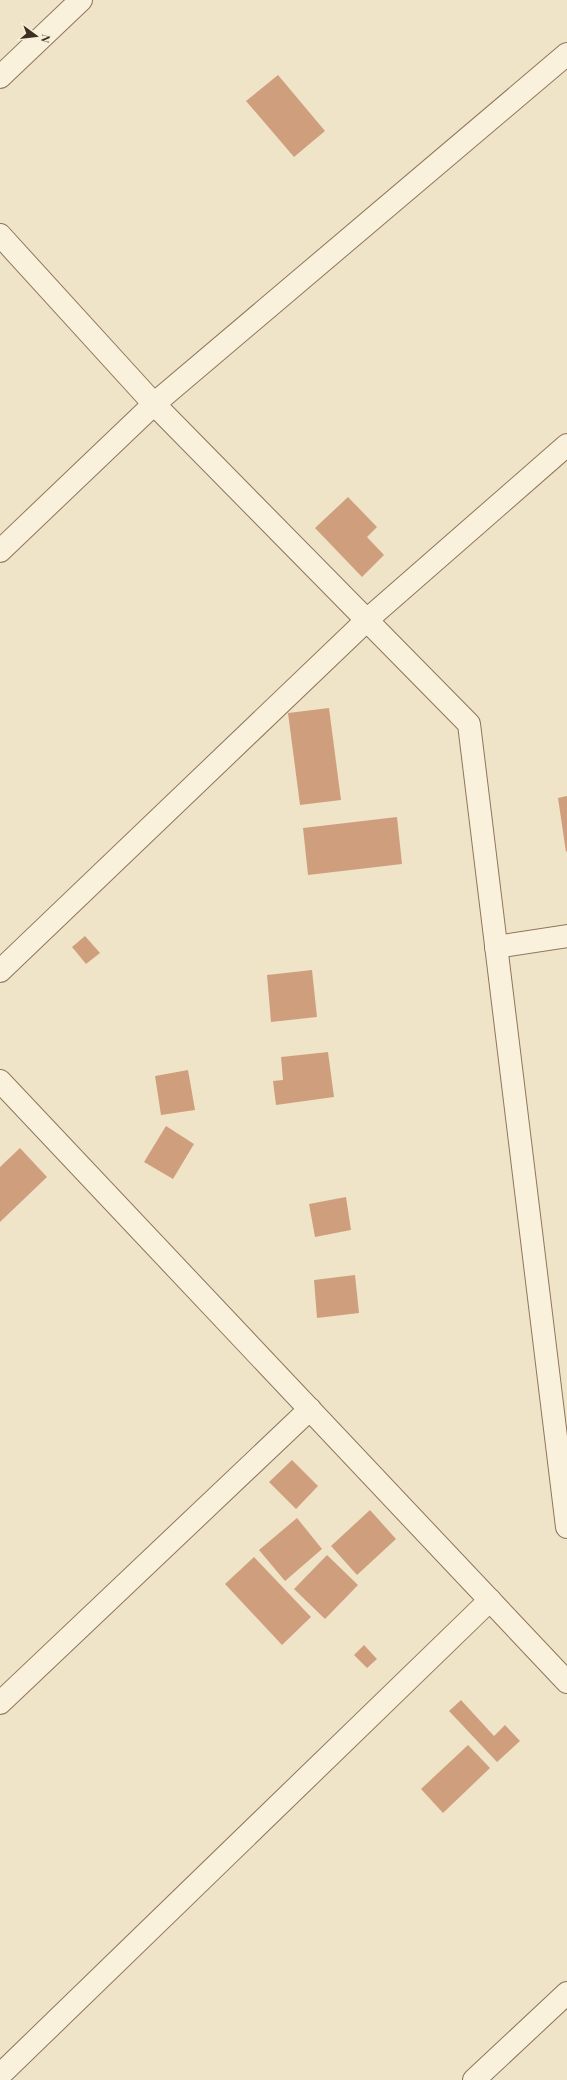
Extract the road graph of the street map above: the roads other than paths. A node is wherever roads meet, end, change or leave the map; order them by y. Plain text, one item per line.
1 (81, 0) edge
2 (567, 54) edge
3 (0, 78) edge
4 (0, 235) edge
5 (154, 404) junction
6 (567, 445) edge
7 (0, 551) edge
8 (368, 619) junction
9 (567, 936) edge
10 (496, 947) junction
11 (0, 971) edge
12 (0, 1081) edge
13 (310, 1409) junction
14 (567, 1527) edge
15 (490, 1600) junction
16 (567, 1682) edge
17 (0, 1703) edge
18 (567, 1993) edge
19 (0, 2075) edge
20 (474, 2080) edge

1 - 3 street
2 - 5 street
4 - 5 street
5 - 7 street
5 - 8 street
6 - 8 street
8 - 10 street
8 - 11 street
9 - 10 street
10 - 14 street
12 - 13 street
13 - 15 street
13 - 17 street
15 - 16 street
15 - 19 street
18 - 20 street

